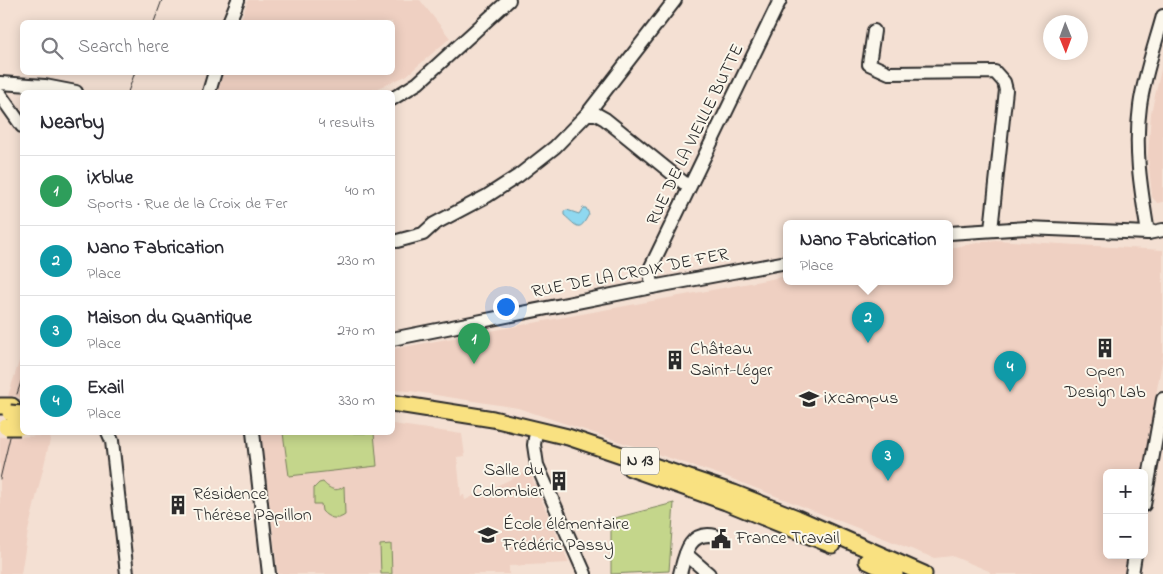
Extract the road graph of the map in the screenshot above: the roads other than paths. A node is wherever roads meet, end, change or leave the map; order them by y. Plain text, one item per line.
1 (238, 0) edge
2 (509, 0) edge
3 (675, 0) edge
4 (780, 0) edge
5 (1163, 16) edge
6 (231, 20) edge
7 (874, 31) dead end
8 (214, 75) edge
9 (0, 83) edge
10 (66, 90) edge
11 (210, 90) edge
12 (0, 96) edge
13 (395, 96) edge
14 (587, 114) junction
15 (20, 123) edge
16 (689, 187) junction
17 (991, 230) junction
18 (1163, 230) edge
19 (953, 233) edge
20 (1148, 233) junction
21 (1163, 238) edge
22 (397, 241) dead end
23 (783, 263) edge
24 (652, 287) junction
25 (395, 338) edge
26 (1163, 399) edge
27 (395, 403) edge
28 (395, 414) edge
29 (110, 435) edge
30 (253, 435) edge
31 (535, 438) junction
32 (1148, 482) edge
33 (716, 536) dead end
34 (686, 554) junction
35 (1134, 559) edge
36 (127, 574) edge
37 (269, 574) edge
38 (585, 574) edge
39 (680, 574) edge
40 (709, 574) edge
41 (895, 574) edge
42 (924, 574) edge
43 (1132, 574) edge

1 - 6 street
2 - 13 street
3 - 14 street
4 - 16 street, RUE DE LA VIEILLE BUTTE
5 - 20 street
7 - 17 street
8 - 11 street
9 - 10 street
12 - 15 street
14 - 16 street
14 - 22 street
16 - 24 street, RUE DE LA VIEILLE BUTTE
17 - 19 street
17 - 20 street
18 - 20 street
20 - 21 street
23 - 24 street, RUE DE LA CROIX DE FER
24 - 25 street, RUE DE LA CROIX DE FER
26 - 32 street
27 - 42 main road, N 13
28 - 31 main road, N 13
29 - 36 street
30 - 37 street
31 - 38 street
31 - 41 main road, N 13
33 - 34 street
34 - 39 street
34 - 40 street
35 - 43 street

